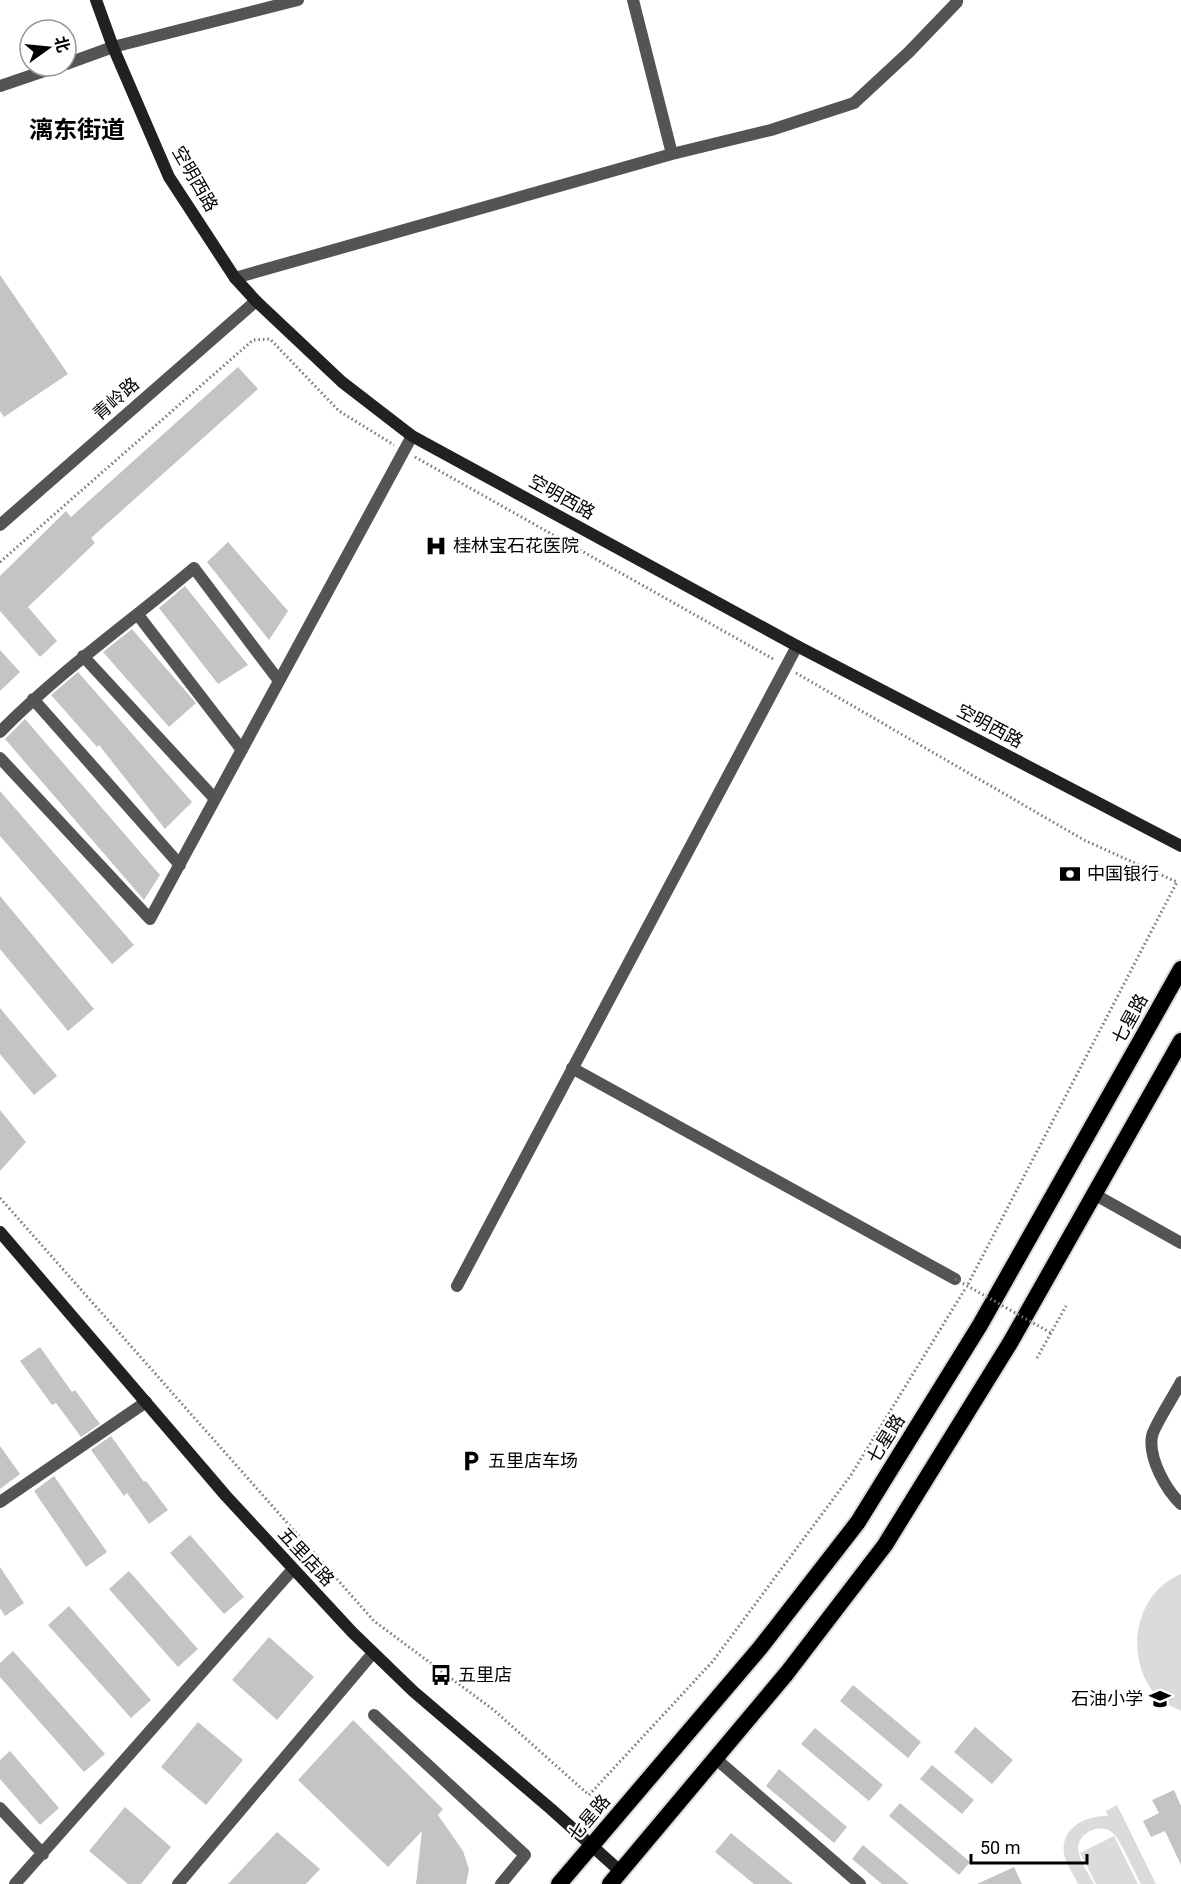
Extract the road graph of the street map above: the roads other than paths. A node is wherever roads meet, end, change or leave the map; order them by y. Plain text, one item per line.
1 (96, 0) edge
2 (298, 0) edge
3 (633, 0) edge
4 (957, 0) edge
5 (113, 47) junction
6 (78, 59) edge
7 (24, 78) edge
8 (0, 86) edge
9 (672, 154) junction
10 (235, 278) junction
11 (256, 301) junction
12 (412, 436) junction
13 (0, 525) edge
14 (138, 615) junction
15 (796, 646) junction
16 (83, 656) junction
17 (279, 681) junction
18 (33, 699) junction
19 (0, 732) edge
20 (242, 750) junction
21 (0, 758) edge
22 (215, 799) junction
23 (1181, 846) edge
24 (180, 865) junction
25 (1181, 969) edge
26 (1181, 1041) edge
27 (572, 1068) junction
28 (1094, 1194) junction
29 (0, 1232) edge
30 (1181, 1243) edge
31 (955, 1279) road end
32 (457, 1286) dead end
33 (1181, 1382) edge
34 (146, 1402) junction
35 (0, 1502) edge
36 (1181, 1504) edge
37 (293, 1569) junction
38 (374, 1653) junction
39 (374, 1715) dead end
40 (715, 1758) junction
41 (0, 1808) edge
42 (591, 1845) junction
43 (43, 1854) junction
44 (616, 1878) edge
45 (15, 1884) edge
46 (178, 1884) edge
47 (501, 1884) edge
48 (560, 1884) edge
49 (860, 1884) edge

1 - 5 main road, 空明西路
2 - 5 street
3 - 9 street
4 - 9 street
5 - 6 street
5 - 10 main road, 空明西路
7 - 8 street
9 - 10 street
10 - 11 main road, 空明西路
11 - 12 main road, 空明西路
11 - 13 street, 青岭路
12 - 15 main road, 空明西路
12 - 17 street
14 - 16 street
14 - 17 street
14 - 20 street
15 - 23 main road, 空明西路
15 - 27 street
16 - 18 street
16 - 22 street
17 - 20 street
18 - 19 street
18 - 24 street
20 - 22 street
21 - 24 street
22 - 24 street
25 - 42 highway, 七星路
26 - 28 highway
27 - 31 street
27 - 32 street
28 - 30 street
28 - 40 highway
29 - 34 main road, 五里店路
33 - 36 street
34 - 35 street
34 - 37 main road, 五里店路
37 - 38 main road, 五里店路
37 - 43 street
38 - 42 main road, 五里店路
38 - 46 street
39 - 47 street
40 - 44 highway
40 - 49 street
41 - 43 street
42 - 44 main road, 五里店路
42 - 48 highway, 七星路
43 - 45 street

